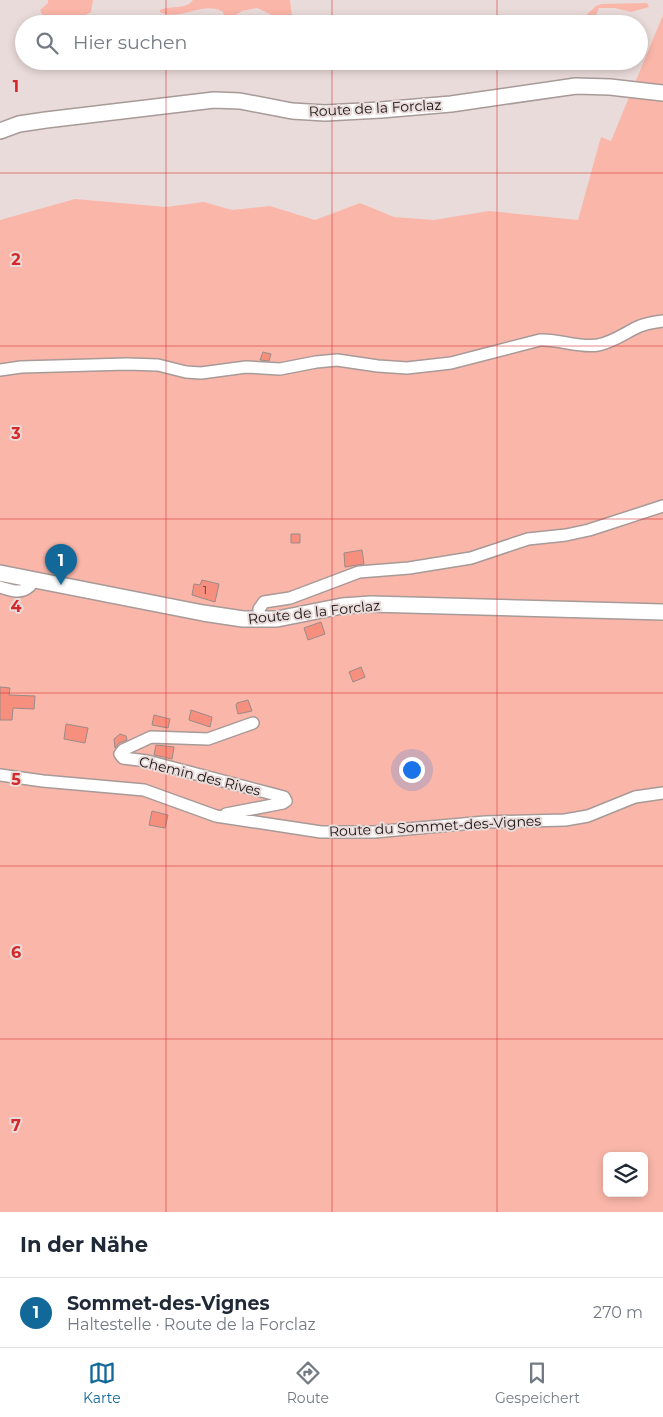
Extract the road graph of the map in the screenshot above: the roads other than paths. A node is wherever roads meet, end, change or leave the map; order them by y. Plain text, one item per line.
1 (663, 93) edge
2 (0, 131) edge
3 (663, 321) edge
4 (0, 370) edge
5 (663, 506) edge
6 (0, 573) edge
7 (32, 580) junction
8 (0, 587) edge
9 (663, 612) edge
10 (260, 620) junction
11 (253, 723) dead end
12 (0, 775) edge
13 (663, 793) edge
14 (216, 816) junction

1 - 2 main road, Route de la Forclaz
3 - 4 street
5 - 10 street
6 - 7 main road, Route de la Forclaz
7 - 8 street
7 - 10 main road, Route de la Forclaz
9 - 10 main road, Route de la Forclaz
11 - 14 street, Chemin des Rives
12 - 14 street, Route du Sommet-des-Vignes
13 - 14 street, Route du Sommet-des-Vignes

